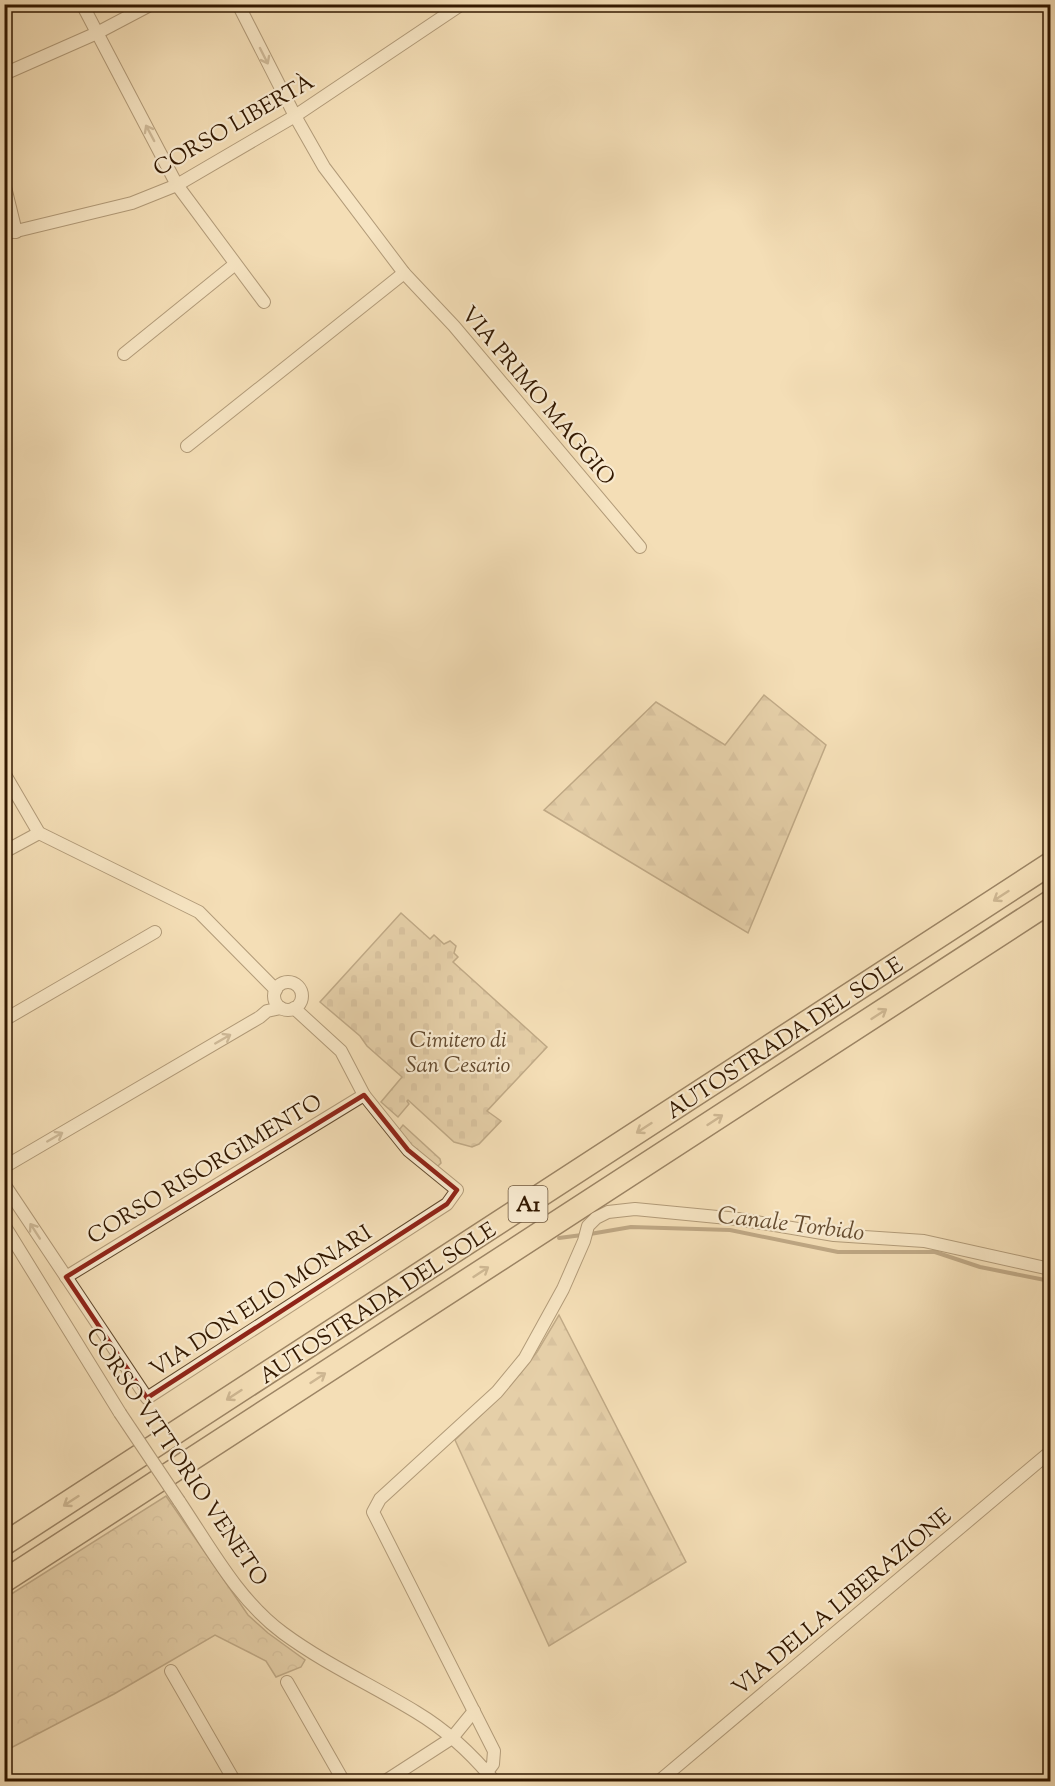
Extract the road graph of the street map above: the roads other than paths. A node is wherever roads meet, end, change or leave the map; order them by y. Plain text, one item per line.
1 (82, 4) edge
2 (152, 4) edge
3 (238, 4) edge
4 (462, 4) edge
5 (97, 33) junction
6 (4, 74) edge
7 (295, 116) junction
8 (4, 183) edge
9 (177, 185) junction
10 (10, 233) edge
11 (234, 265) junction
12 (404, 273) junction
13 (264, 302) dead end
14 (124, 354) dead end
15 (187, 446) dead end
16 (640, 547) dead end
17 (4, 773) edge
18 (39, 833) junction
19 (4, 852) edge
20 (1050, 864) edge
21 (1050, 902) edge
22 (156, 932) dead end
23 (276, 990) junction
24 (288, 1008) junction
25 (4, 1020) edge
26 (364, 1095) junction
27 (4, 1167) edge
28 (4, 1184) edge
29 (4, 1226) edge
30 (1050, 1269) edge
31 (66, 1277) junction
32 (1050, 1452) edge
33 (4, 1544) edge
34 (4, 1581) edge
35 (171, 1671) dead end
36 (287, 1682) dead end
37 (474, 1711) junction
38 (452, 1738) junction
39 (491, 1777) edge
40 (235, 1782) edge
41 (344, 1782) edge
42 (384, 1782) edge
43 (658, 1782) edge

1 - 5 street
2 - 5 street
3 -> 7 street, VIA PRIMO MAGGIO
4 - 7 street, CORSO LIBERTÀ
5 - 6 street
9 -> 5 street
7 - 9 street, CORSO LIBERTÀ
7 - 12 street, VIA PRIMO MAGGIO
8 - 10 street
9 - 10 street, CORSO LIBERTÀ
9 - 11 street
11 - 13 street
11 - 14 street
12 - 15 street
12 - 16 street, VIA PRIMO MAGGIO
17 - 18 street
18 - 19 street
18 - 23 street
20 -> 33 highway, AUTOSTRADA DEL SOLE / A1
34 -> 21 highway, AUTOSTRADA DEL SOLE / A1
22 - 25 street
23 - 24 street
23 - 24 street
24 - 26 street
27 -> 24 street
26 - 31 street, CORSO RISORGIMENTO
26 - 31 street, VIA DON ELIO MONARI
31 -> 28 street, VIA DON ELIO MONARI
29 - 38 street, CORSO VITTORIO VENETO, bridge
30 - 37 street
32 - 43 street, VIA DELLA LIBERAZIONE
35 - 40 street
36 - 41 street
37 - 38 street
37 - 39 street
38 - 39 street, CORSO VITTORIO VENETO
38 - 42 street

